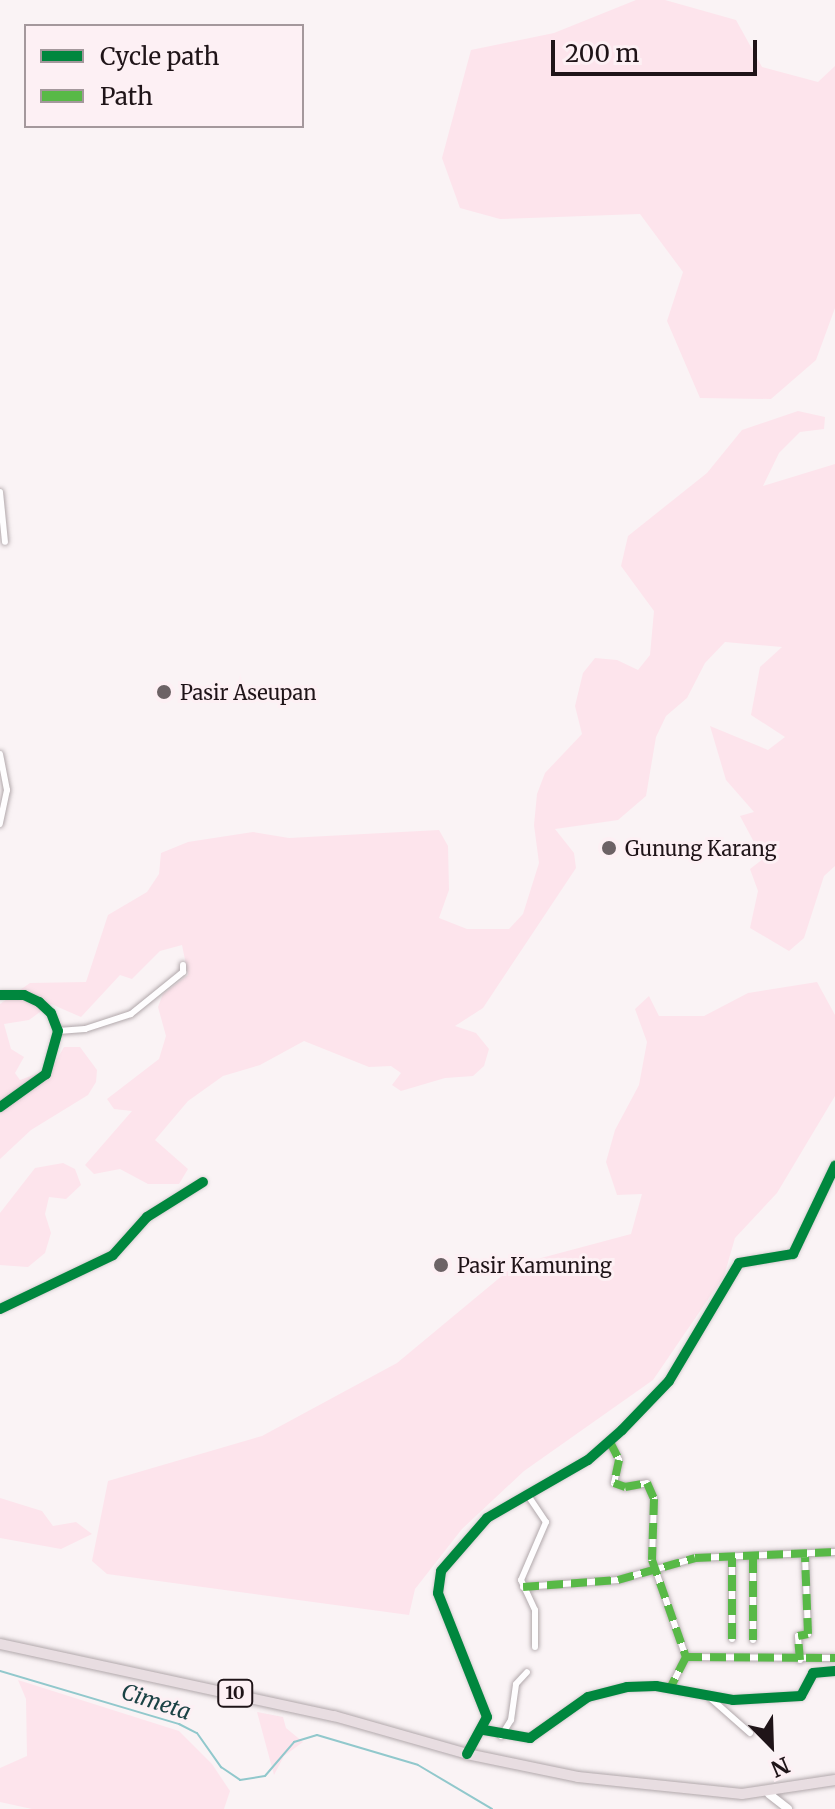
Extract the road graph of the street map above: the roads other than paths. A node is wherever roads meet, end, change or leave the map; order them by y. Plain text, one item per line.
1 (0, 492) edge
2 (5, 542) dead end
3 (0, 754) edge
4 (0, 824) edge
5 (183, 965) dead end
6 (0, 995) edge
7 (58, 1031) junction
8 (0, 1107) edge
9 (835, 1166) edge
10 (203, 1182) dead end
11 (0, 1309) edge
12 (610, 1442) junction
13 (527, 1494) junction
14 (835, 1552) edge
15 (753, 1557) junction
16 (805, 1557) junction
17 (732, 1558) junction
18 (654, 1566) junction
19 (523, 1587) junction
20 (732, 1639) dead end
21 (753, 1640) dead end
22 (0, 1644) edge
23 (535, 1647) dead end
24 (686, 1657) junction
25 (835, 1658) edge
26 (800, 1660) junction
27 (835, 1670) edge
28 (527, 1672) dead end
29 (670, 1688) junction
30 (708, 1695) junction
31 (484, 1730) junction
32 (750, 1733) dead end
33 (501, 1736) junction
34 (467, 1754) junction
35 (835, 1780) edge
36 (769, 1794) junction
37 (788, 1809) edge

1 - 2 street
3 - 4 street
5 - 7 street
6 - 7 street
7 - 8 street
9 - 12 street
10 - 11 street
12 - 13 street
12 - 18 street
13 - 19 street
13 - 31 street
14 - 16 street
15 - 16 street
15 - 17 street
15 - 21 street
16 - 26 street
17 - 18 street
17 - 20 street
18 - 19 street
18 - 24 street
19 - 23 street
22 - 34 highway, 10
24 - 26 street
24 - 29 street
25 - 26 street
27 - 30 street
28 - 33 street
29 - 30 street
29 - 33 street
30 - 32 street
31 - 33 street
31 - 34 street
34 - 36 highway, 10
35 - 36 highway, 10
36 - 37 street

